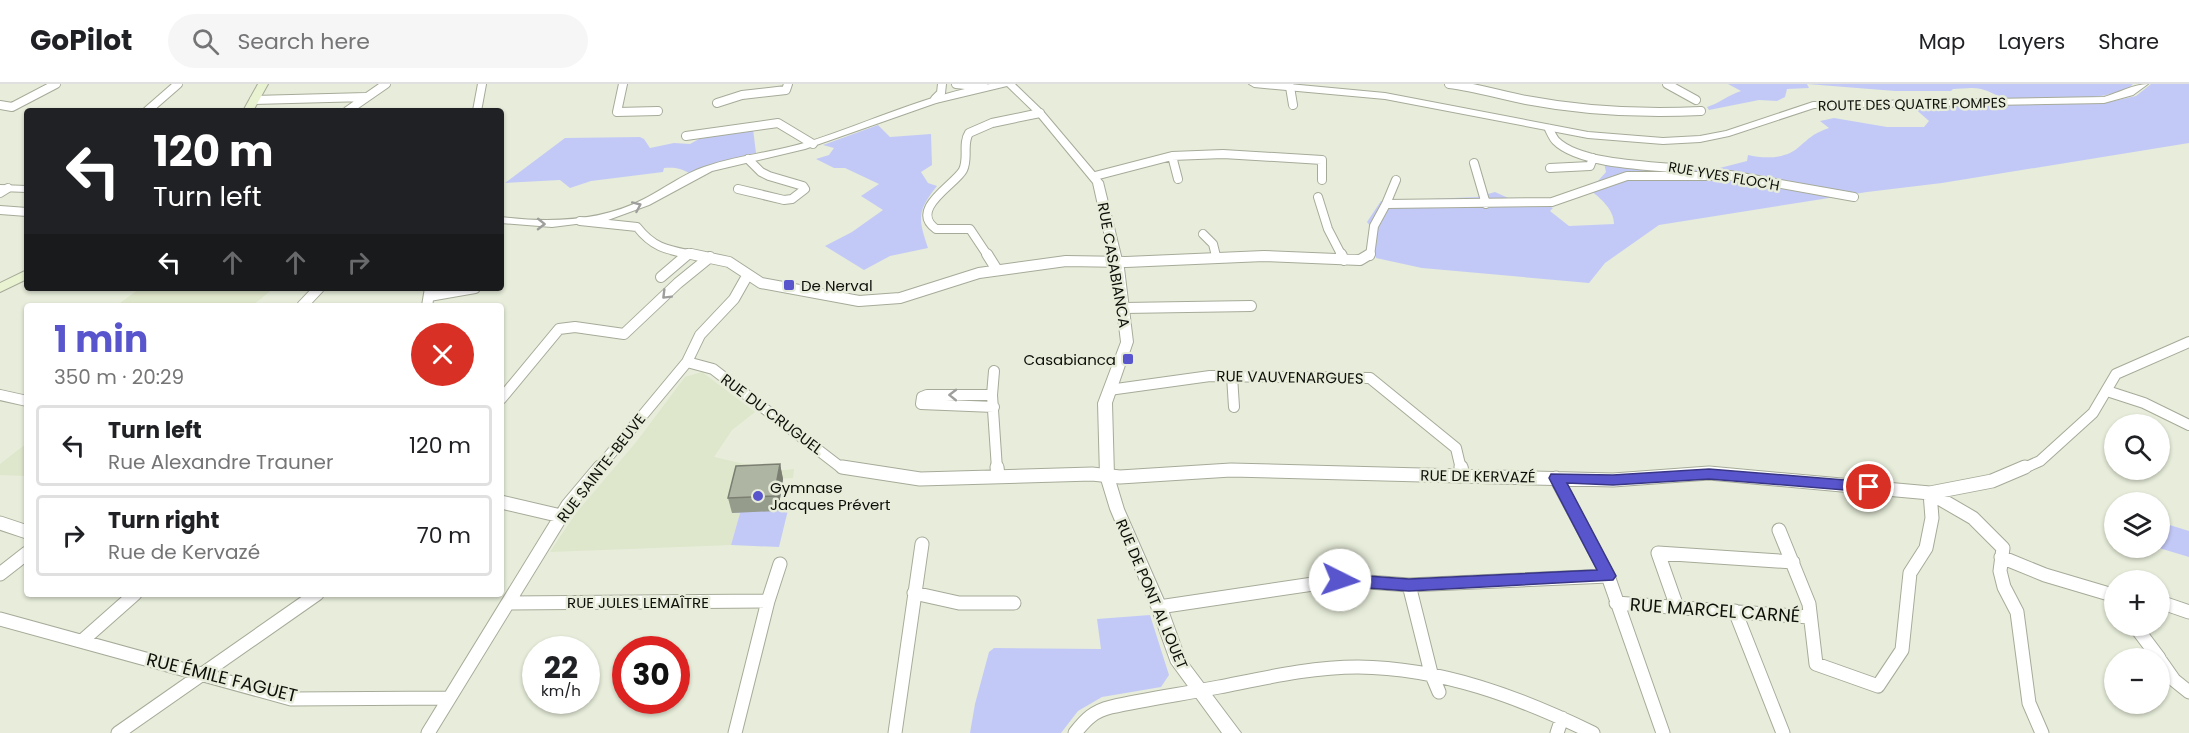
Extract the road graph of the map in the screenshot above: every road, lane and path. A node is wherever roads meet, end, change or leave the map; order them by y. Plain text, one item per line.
1 (56, 84) edge
2 (178, 84) edge
3 (263, 84) edge
4 (386, 84) edge
5 (482, 84) edge
6 (623, 84) edge
7 (788, 84) edge
8 (942, 84) edge
9 (956, 84) edge
10 (1008, 84) edge
11 (1254, 84) edge
12 (1449, 84) edge
13 (1495, 84) edge
14 (1668, 84) edge
15 (2143, 84) edge
16 (1466, 85) edge
17 (984, 87) junction
18 (1290, 87) junction
19 (366, 97) junction
20 (935, 99) junction
21 (254, 100) junction
22 (1696, 100) dead end
23 (717, 103) dead end
24 (0, 105) edge
25 (1293, 105) dead end
26 (150, 108) edge
27 (250, 108) edge
28 (351, 108) edge
29 (478, 108) edge
30 (658, 111) dead end
31 (1701, 111) dead end
32 (1040, 113) junction
33 (1549, 129) junction
34 (686, 136) dead end
35 (813, 144) junction
36 (1173, 156) junction
37 (748, 159) junction
38 (1593, 159) junction
39 (1474, 163) dead end
40 (1550, 168) dead end
41 (1095, 176) junction
42 (1737, 176) junction
43 (1178, 179) dead end
44 (1322, 180) dead end
45 (1396, 180) dead end
46 (24, 189) edge
47 (738, 189) dead end
48 (3, 190) edge
49 (1318, 197) dead end
50 (1854, 197) dead end
51 (1386, 204) junction
52 (1486, 204) junction
53 (0, 210) edge
54 (24, 212) edge
55 (504, 220) edge
56 (580, 221) junction
57 (1203, 234) dead end
58 (689, 253) junction
59 (1216, 256) junction
60 (710, 257) junction
61 (1344, 260) junction
62 (1115, 261) junction
63 (997, 270) junction
64 (24, 276) edge
65 (747, 276) junction
66 (661, 278) dead end
67 (761, 283) junction
68 (0, 288) edge
69 (741, 289) junction
70 (316, 291) edge
71 (459, 291) edge
72 (428, 297) edge
73 (305, 303) edge
74 (1251, 306) dead end
75 (1124, 308) junction
76 (2189, 342) edge
77 (687, 362) junction
78 (994, 371) dead end
79 (1232, 376) junction
80 (1109, 390) junction
81 (2107, 391) junction
82 (0, 395) edge
83 (504, 395) edge
84 (24, 400) edge
85 (993, 401) junction
86 (1234, 408) dead end
87 (2189, 425) edge
88 (1463, 475) junction
89 (998, 476) junction
90 (1107, 476) junction
91 (1556, 478) junction
92 (1930, 493) junction
93 (504, 503) edge
94 (561, 516) junction
95 (0, 523) edge
96 (1779, 530) dead end
97 (24, 531) edge
98 (922, 544) dead end
99 (24, 555) edge
100 (2001, 557) junction
101 (1793, 562) junction
102 (780, 564) dead end
103 (0, 574) edge
104 (1608, 576) junction
105 (1409, 585) junction
106 (914, 593) junction
107 (2104, 594) edge
108 (132, 597) edge
109 (313, 597) edge
110 (768, 601) junction
111 (509, 603) junction
112 (1014, 603) dead end
113 (1616, 603) junction
114 (2170, 605) edge
115 (1159, 607) junction
116 (1677, 607) junction
117 (1735, 611) junction
118 (2189, 612) edge
119 (1809, 617) junction
120 (0, 619) edge
121 (83, 640) junction
122 (1431, 673) junction
123 (204, 674) junction
124 (2170, 674) edge
125 (1201, 691) junction
126 (1439, 692) dead end
127 (2189, 692) edge
128 (449, 698) junction
129 (1562, 718) junction
130 (118, 733) edge
131 (428, 733) edge
132 (735, 733) edge
133 (894, 733) edge
134 (1075, 733) edge
135 (1232, 733) edge
136 (1557, 733) edge
137 (1593, 733) edge
138 (1663, 733) edge
139 (1783, 733) edge
140 (2042, 733) edge

1 - 24 street
2 - 26 street
3 - 21 main road
4 - 19 street
5 - 29 street
6 - 30 street
7 - 23 street
8 - 20 street
9 - 17 street
10 - 17 street
10 - 32 street, RUE CASABIANCA
11 - 18 street, ROUTE DES QUATRE POMPES
12 - 16 street
13 - 16 street
14 - 22 street
15 - 33 street, ROUTE DES QUATRE POMPES
16 - 31 street
17 - 20 street
18 - 25 street
18 - 33 street, ROUTE DES QUATRE POMPES
19 - 21 street
19 - 28 street
20 - 35 street
21 - 27 main road
32 - 41 street, RUE CASABIANCA
32 - 63 street
33 - 38 street, RUE YVES FLOC'H
34 - 35 street
35 - 37 street
36 - 41 street
36 - 43 street
36 - 44 street
37 - 47 street
56 -> 37 street
38 - 40 street, RUE YVES FLOC'H
38 - 42 street, RUE YVES FLOC'H
39 - 52 street
41 - 62 street, RUE CASABIANCA
42 - 50 street, RUE YVES FLOC'H
42 - 52 street
45 - 51 street
46 - 48 street
49 - 61 street
51 - 52 street
51 - 61 street
53 - 54 street
55 -> 56 street
56 - 58 street
57 - 59 street
58 - 60 street
58 - 66 street
59 - 61 street
59 - 62 street
60 - 65 street
60 -> 83 street
62 - 63 street
62 - 75 street, RUE CASABIANCA
63 - 67 street
64 - 68 main road
65 - 67 street
65 - 69 street
67 - 69 street
69 - 77 street
70 - 73 street
71 - 72 street
74 - 75 street
75 - 80 street, RUE CASABIANCA
76 - 81 street
77 - 89 street, RUE DU CRUGUEL
77 - 94 street, RUE SAINTE-BEUVE
78 - 85 street
79 - 80 street, RUE VAUVENARGUES
79 - 86 street
79 - 88 street, RUE VAUVENARGUES
80 - 90 street, RUE CASABIANCA
81 - 87 street
81 - 92 street
82 - 84 street
85 -> 85 street
85 - 89 street
88 - 90 street, RUE DE KERVAZÉ
88 - 91 street, RUE DE KERVAZÉ
89 - 90 street, RUE DU CRUGUEL
90 - 115 street, RUE DE PONT AL LOUET
91 - 92 street, RUE DE KERVAZÉ
91 - 104 street
92 - 100 street
92 - 119 street, RUE MARCEL CARNÉ
93 - 94 street
94 - 111 street, RUE SAINTE-BEUVE
95 - 97 street
96 - 101 street
98 - 106 street
99 - 103 street
100 - 107 street
100 - 140 street
101 - 116 street
101 - 119 street
102 - 110 street
104 - 105 street
104 - 113 street
105 - 115 street
105 - 122 street
106 - 112 street
106 - 133 street
108 - 121 street
109 - 123 street
110 - 111 street, RUE JULES LEMAÎTRE
110 - 132 street
111 - 128 street, RUE SAINTE-BEUVE
113 - 116 street, RUE MARCEL CARNÉ
113 - 138 street
114 - 118 street
115 - 125 street, RUE DE PONT AL LOUET
116 - 117 street, RUE MARCEL CARNÉ
117 - 119 street, RUE MARCEL CARNÉ
117 - 139 street
120 - 121 street, RUE ÉMILE FAGUET
121 - 123 street, RUE ÉMILE FAGUET
122 - 125 street
122 - 126 street
122 - 129 street
123 - 128 street, RUE ÉMILE FAGUET
123 - 130 street
124 - 127 street
125 - 134 street
125 - 135 street, RUE DE PONT AL LOUET
128 - 131 street, RUE SAINTE-BEUVE
129 - 136 street
129 - 137 street

